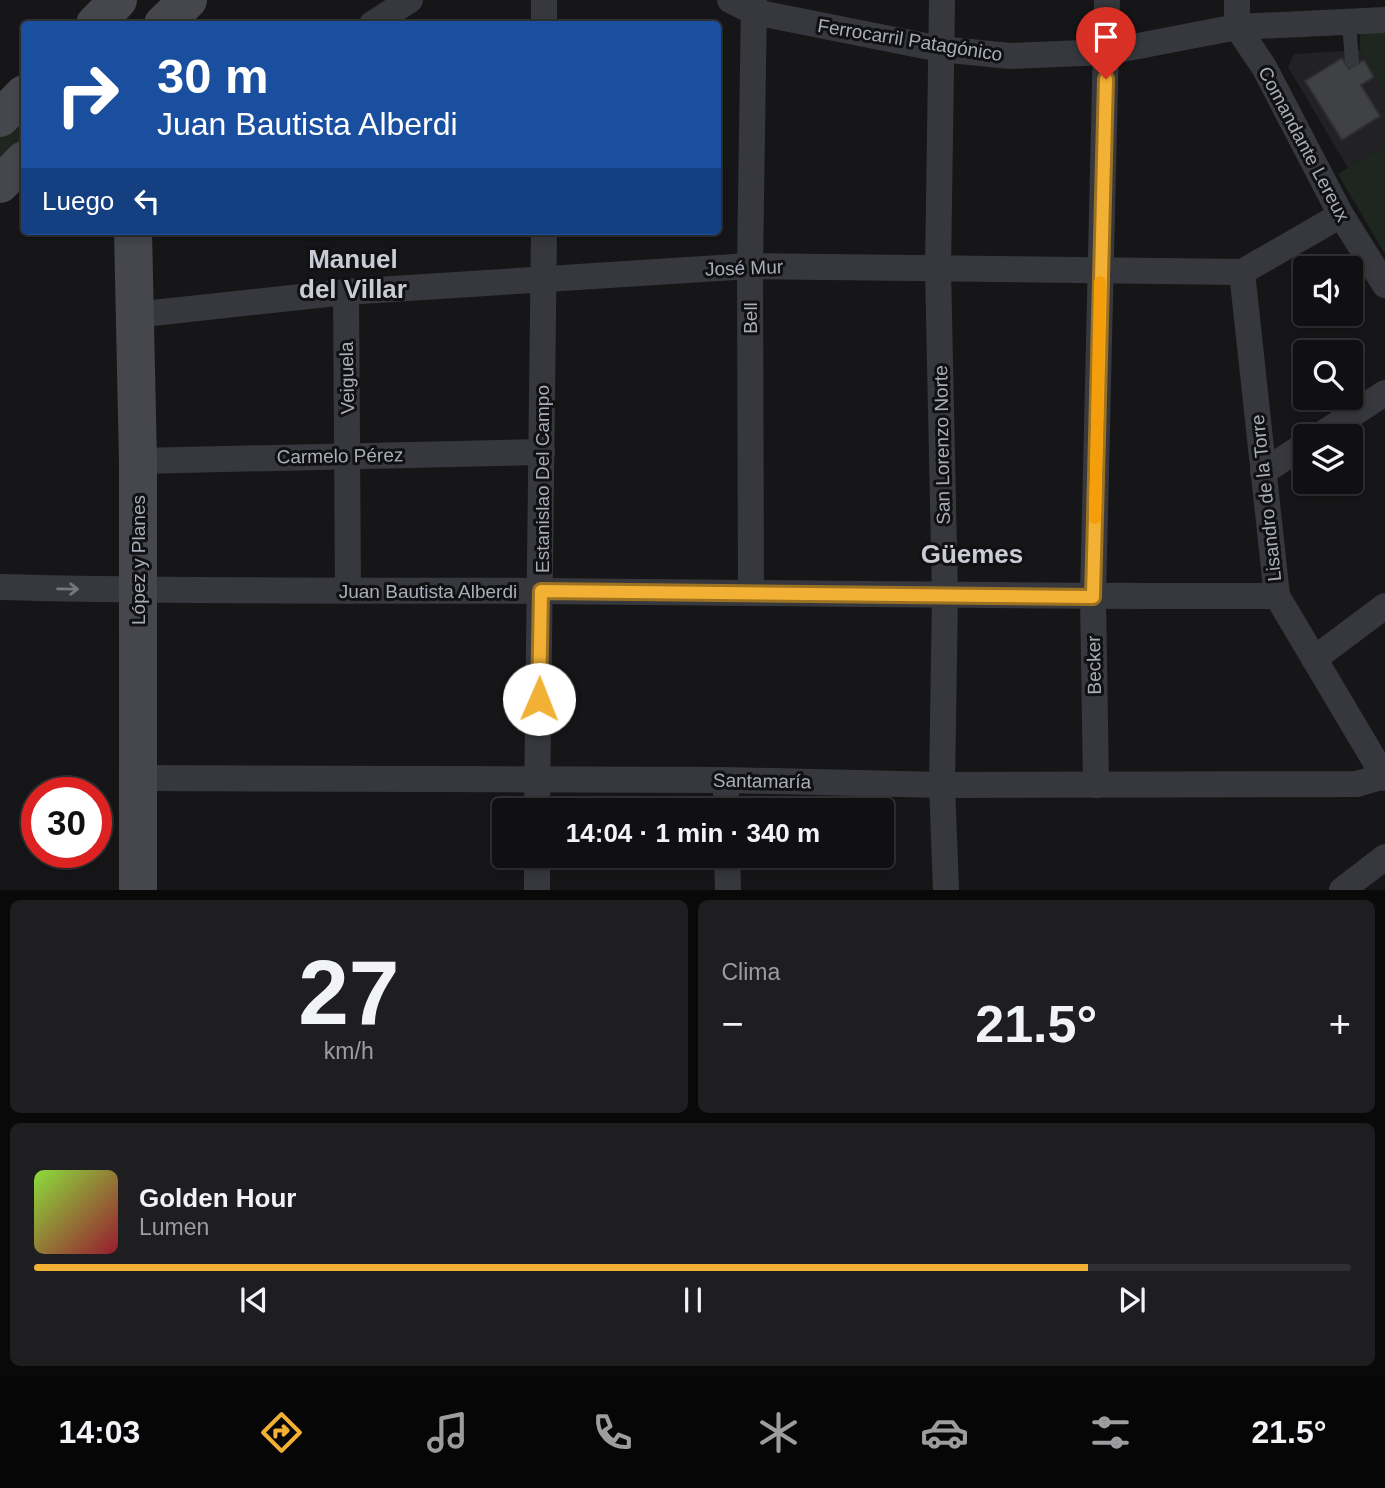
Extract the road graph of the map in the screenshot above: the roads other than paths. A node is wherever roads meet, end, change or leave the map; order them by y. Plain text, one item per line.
1 (118, 0) edge
2 (142, 0) edge
3 (188, 0) edge
4 (410, 0) edge
5 (544, 0) edge
6 (730, 0) edge
7 (942, 0) edge
8 (1107, 0) edge
9 (1237, 0) edge
10 (754, 6) edge
11 (1385, 20) edge
12 (98, 21) edge
13 (141, 21) edge
14 (166, 21) edge
15 (377, 21) edge
16 (544, 21) edge
17 (1349, 23) junction
18 (1237, 27) junction
19 (940, 49) junction
20 (1107, 52) junction
21 (1352, 61) dead end
22 (21, 97) edge
23 (0, 118) edge
24 (21, 163) edge
25 (0, 184) edge
26 (1341, 215) junction
27 (133, 235) edge
28 (544, 235) edge
29 (750, 265) junction
30 (938, 269) junction
31 (1100, 271) junction
32 (1242, 272) junction
33 (544, 279) junction
34 (1385, 285) edge
35 (346, 292) junction
36 (134, 315) junction
37 (1385, 393) edge
38 (1337, 424) edge
39 (542, 452) junction
40 (1293, 452) edge
41 (348, 455) junction
42 (138, 461) junction
43 (1263, 472) junction
44 (0, 587) edge
45 (138, 591) junction
46 (348, 591) junction
47 (541, 591) junction
48 (751, 593) junction
49 (945, 596) junction
50 (1277, 596) junction
51 (1093, 597) junction
52 (1385, 606) edge
53 (1314, 659) junction
54 (1384, 777) edge
55 (139, 778) junction
56 (537, 779) junction
57 (726, 780) junction
58 (1096, 785) junction
59 (942, 786) junction
60 (537, 798) edge
61 (726, 798) edge
62 (1385, 857) edge
63 (537, 868) edge
64 (727, 868) edge
65 (138, 890) edge
66 (537, 890) edge
67 (728, 890) edge
68 (946, 890) edge
69 (1342, 890) edge

1 - 12 main road
2 - 13 main road
3 - 14 main road
4 - 15 street
5 - 16 street
6 - 10 street, Ferrocarril Patagónico
7 - 19 street, San Lorenzo Norte
8 - 20 street, Becker
9 - 18 street
10 - 19 street, Ferrocarril Patagónico
10 - 29 street, Bell
11 - 17 street, Ferrocarril Patagónico
17 - 18 street, Ferrocarril Patagónico
17 - 21 lane
18 - 20 street, Ferrocarril Patagónico
18 - 26 street, Comandante Lereux
19 - 20 street, Ferrocarril Patagónico
19 - 30 street, San Lorenzo Norte
20 - 31 street, Becker
22 - 23 main road
24 - 25 main road
26 - 32 street
26 - 34 street, Comandante Lereux
27 - 36 main road, López y Planes
28 - 33 street, Estanislao Del Campo
29 - 30 street, José Mur
29 - 33 street, José Mur
29 - 48 street, Bell
30 - 31 street, José Mur
30 - 49 street, San Lorenzo Norte
31 - 32 street, José Mur
31 - 51 street, Becker
32 - 43 street, Lisandro de la Torre
33 - 35 street, José Mur
33 - 39 street, Estanislao Del Campo
35 - 36 street, José Mur
35 - 41 street, Veiguela
36 - 42 main road, López y Planes
37 - 38 street
39 - 41 street, Carmelo Pérez
39 - 47 street, Estanislao Del Campo
40 - 43 street
41 - 42 street, Carmelo Pérez
41 - 46 street, Veiguela
42 - 45 main road, López y Planes
43 - 50 street, Lisandro de la Torre
44 -> 45 street, Juan Bautista Alberdi
45 - 46 street, Juan Bautista Alberdi
45 - 55 main road, López y Planes
46 - 47 street, Juan Bautista Alberdi
47 - 48 street, Juan Bautista Alberdi
47 - 56 street, Estanislao Del Campo
48 - 49 street, Juan Bautista Alberdi
49 - 51 street, Juan Bautista Alberdi
49 - 59 street, San Lorenzo Norte
50 - 51 street, Juan Bautista Alberdi
50 - 53 street, Lisandro de la Torre
51 - 58 street, Becker
52 - 53 street
53 - 54 street, Lisandro de la Torre
54 - 58 street, Santamaría
55 - 56 street, Santamaría
55 - 65 main road, López y Planes
56 - 57 street, Santamaría
56 - 60 street, Estanislao Del Campo
57 - 59 street, Santamaría
57 - 61 street
58 - 59 street, Santamaría
59 - 68 street, San Lorenzo Norte
62 - 69 street
63 - 66 street
64 - 67 street

